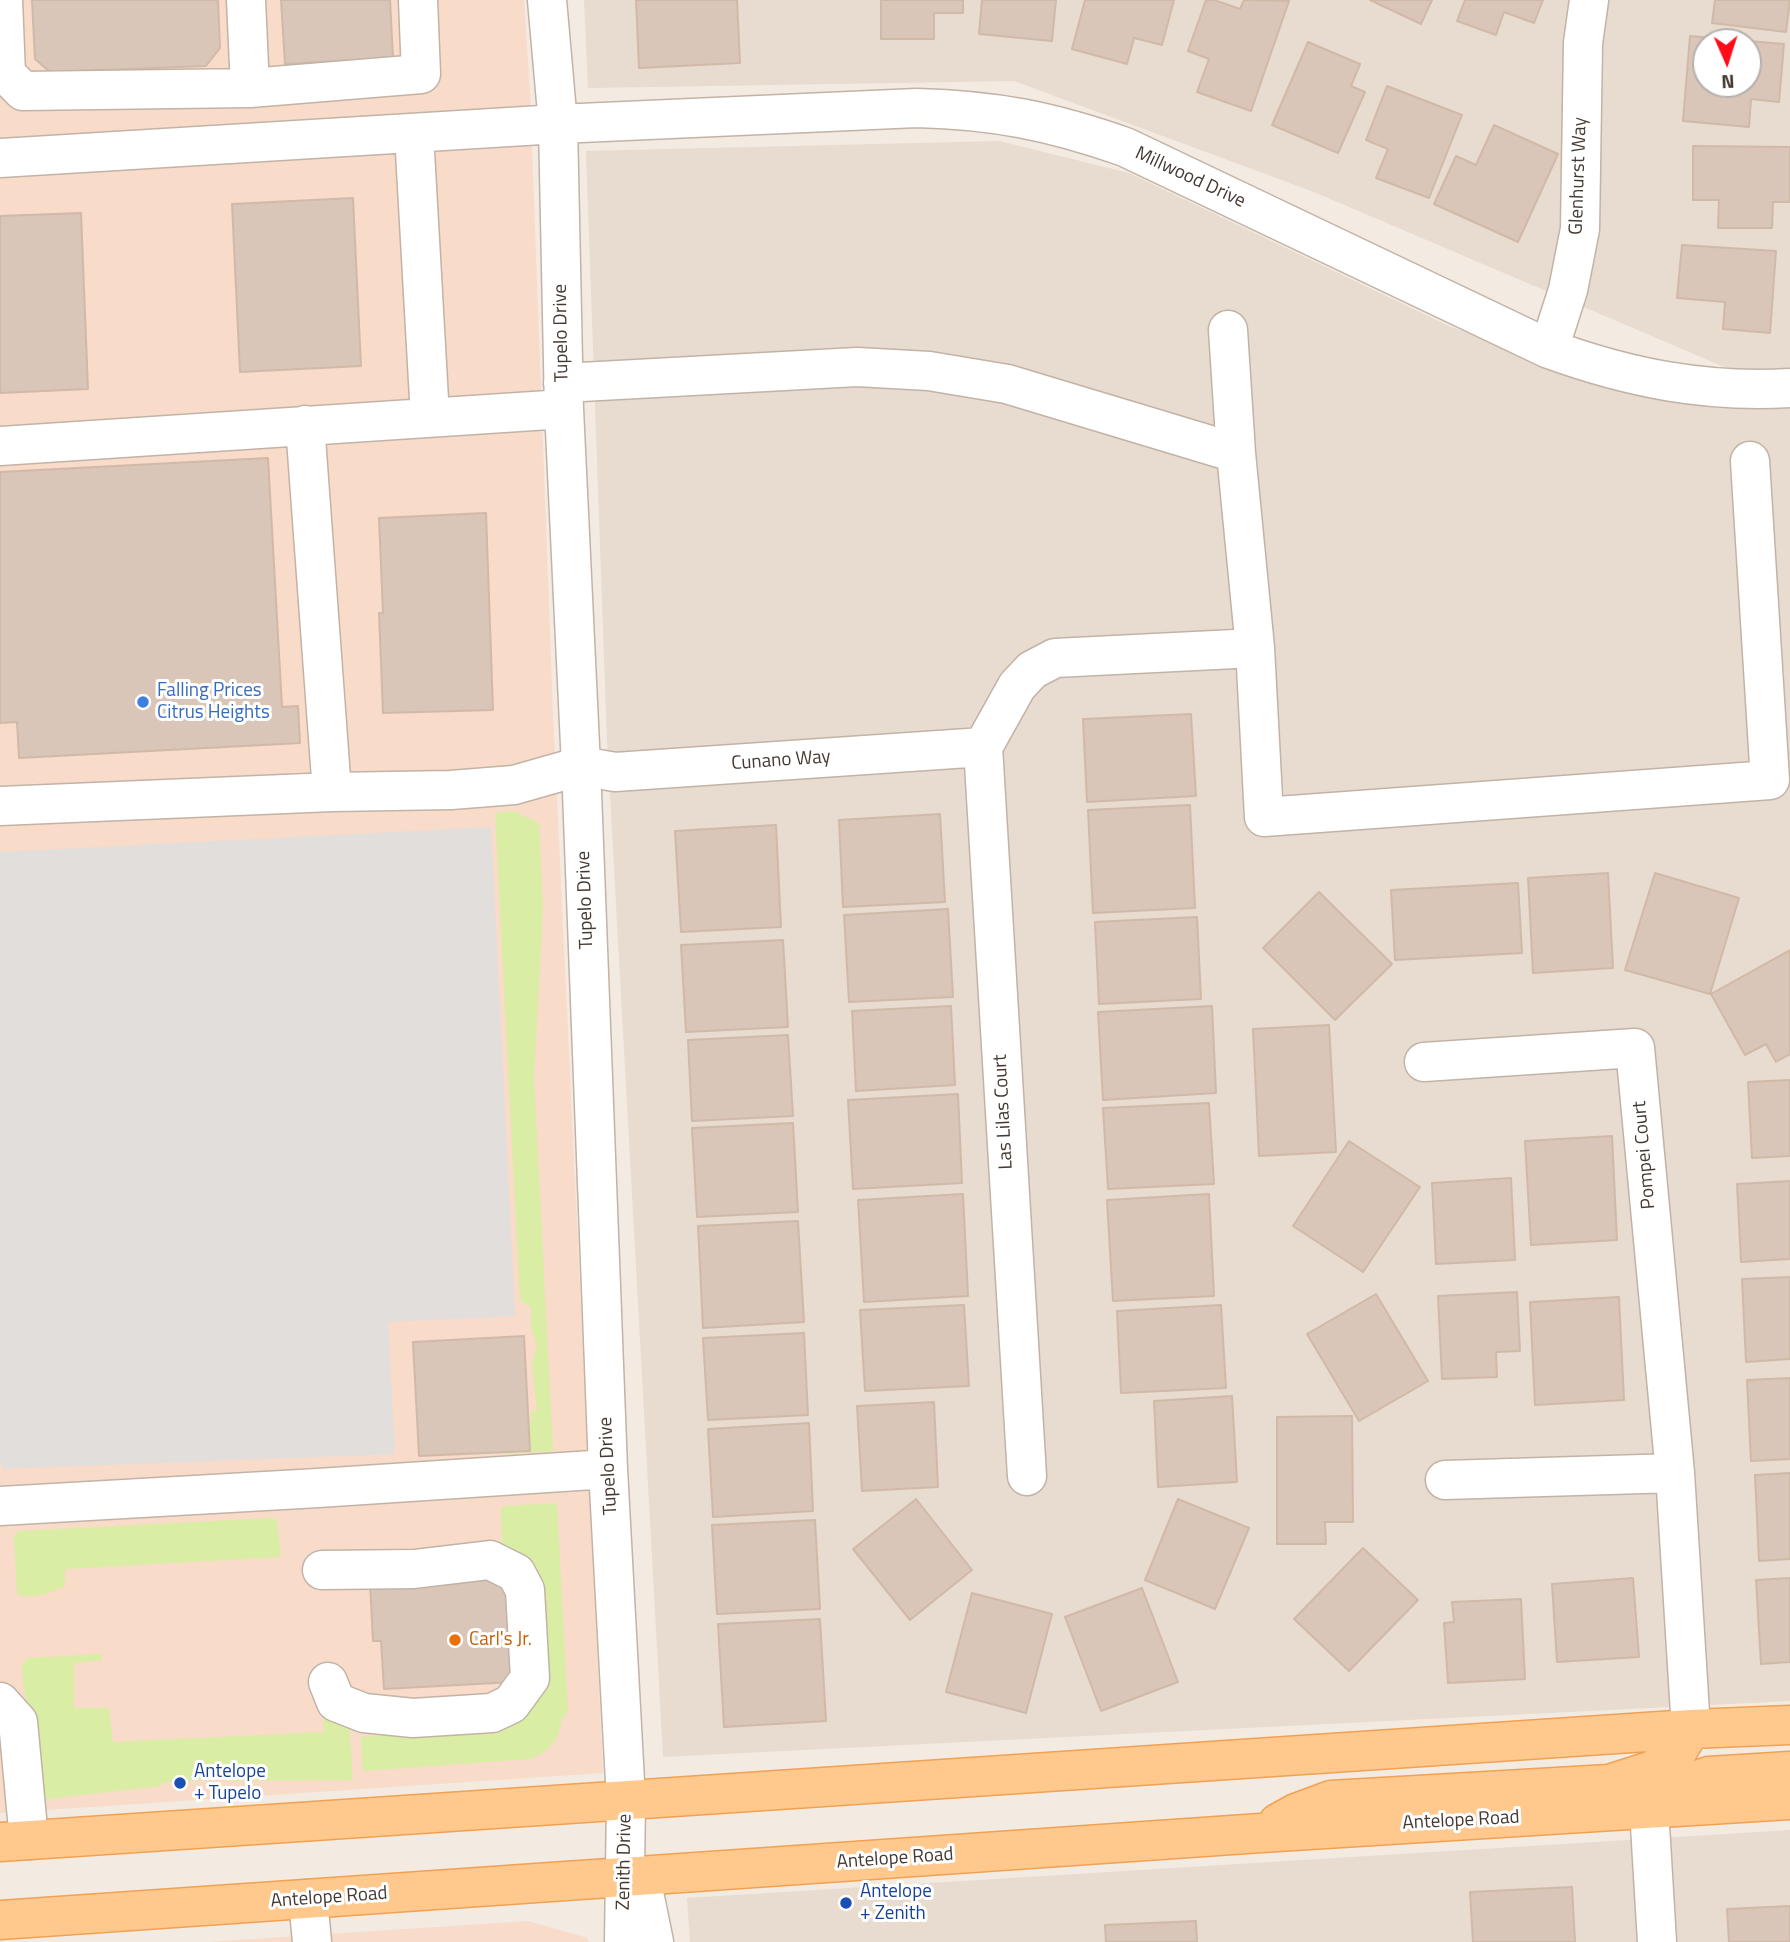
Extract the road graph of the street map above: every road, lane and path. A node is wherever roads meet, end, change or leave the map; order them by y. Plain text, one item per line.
1 (3, 0) edge
2 (246, 0) edge
3 (418, 0) edge
4 (547, 0) edge
5 (1589, 0) edge
6 (421, 75) junction
7 (250, 88) junction
8 (558, 124) junction
9 (419, 134) junction
10 (0, 158) edge
11 (1228, 330) dead end
12 (1549, 349) junction
13 (1790, 388) edge
14 (563, 396) junction
15 (430, 417) junction
16 (305, 425) junction
17 (0, 446) edge
18 (1236, 453) junction
19 (1750, 461) dead end
20 (1255, 648) junction
21 (983, 747) junction
22 (581, 766) junction
23 (332, 792) junction
24 (0, 806) edge
25 (1424, 1062) dead end
26 (608, 1469) junction
27 (1675, 1473) junction
28 (1027, 1476) dead end
29 (1445, 1480) dead end
30 (0, 1506) edge
31 (322, 1570) dead end
32 (328, 1682) dead end
33 (0, 1702) edge
34 (1790, 1726) edge
35 (1691, 1729) junction
36 (1790, 1771) edge
37 (626, 1800) junction
38 (1790, 1800) edge
39 (1649, 1809) junction
40 (1261, 1833) junction
41 (15, 1841) edge
42 (633, 1877) junction
43 (308, 1899) junction
44 (4, 1927) edge
45 (312, 1942) edge
46 (624, 1942) edge
47 (654, 1942) edge
48 (1657, 1942) edge

1 - 7 street
2 - 7 street
3 - 6 street
4 - 8 street, Tupelo Drive
5 - 12 street, Glenhurst Way
6 - 7 street
6 - 9 street
8 - 9 street, Millwood Drive
8 - 12 street, Millwood Drive
8 - 14 street, Tupelo Drive
9 - 10 street, Millwood Drive
9 - 15 street
11 - 18 street
12 - 13 street, Millwood Drive
14 - 15 street
14 - 18 street
14 - 22 street, Tupelo Drive
15 - 16 street
16 - 17 street
16 - 23 street
18 - 20 street
19 - 20 street
20 - 21 street
21 - 22 street, Cunano Way
21 - 28 street, Las Lilas Court
22 - 23 street
22 - 26 street, Tupelo Drive
23 - 24 street
25 - 27 street, Pompei Court
26 - 30 street
26 - 37 street, Tupelo Drive
27 - 29 street
27 - 35 street, Pompei Court
31 - 32 street
33 - 41 street
34 - 35 main road
35 - 37 main road
35 - 40 main road
36 - 39 main road
37 - 41 main road
37 - 42 street, Zenith Drive
38 - 39 main road, Antelope Road
39 - 40 main road, Antelope Road
39 - 48 street
40 - 42 main road, Antelope Road
42 - 43 main road, Antelope Road
42 - 46 street, Zenith Drive
42 - 47 street, Zenith Drive
43 - 44 main road, Antelope Road
43 - 45 street

